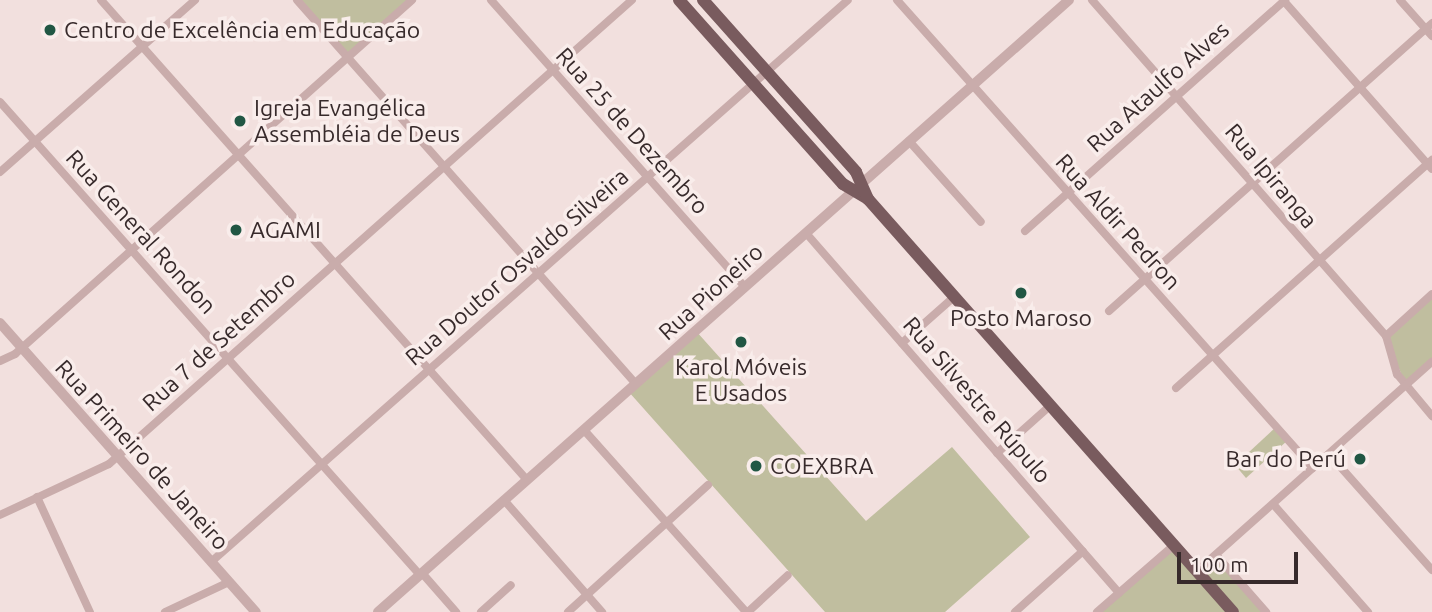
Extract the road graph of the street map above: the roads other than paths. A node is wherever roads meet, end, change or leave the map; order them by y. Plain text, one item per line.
1 (101, 0) edge
2 (195, 0) edge
3 (297, 0) edge
4 (412, 0) edge
5 (491, 0) edge
6 (632, 0) edge
7 (679, 0) edge
8 (703, 0) edge
9 (848, 0) edge
10 (897, 0) edge
11 (1069, 0) edge
12 (1092, 0) edge
13 (1284, 0) edge
14 (1400, 0) edge
15 (1430, 30) edge
16 (142, 46) junction
17 (347, 57) junction
18 (553, 71) junction
19 (766, 72) junction
20 (754, 83) junction
21 (972, 85) junction
22 (1360, 88) junction
23 (1177, 96) junction
24 (0, 102) edge
25 (909, 141) junction
26 (35, 142) junction
27 (238, 154) junction
28 (1431, 164) edge
29 (444, 167) junction
30 (0, 172) edge
31 (647, 177) junction
32 (1253, 183) junction
33 (857, 187) junction
34 (1067, 194) junction
35 (981, 222) dead end
36 (1025, 231) dead end
37 (806, 233) junction
38 (131, 249) junction
39 (1318, 261) junction
40 (335, 264) junction
41 (538, 273) junction
42 (1144, 280) junction
43 (745, 287) junction
44 (1432, 294) edge
45 (954, 297) junction
46 (1109, 311) dead end
47 (0, 323) edge
48 (1386, 336) junction
49 (902, 343) junction
50 (18, 351) junction
51 (1211, 355) junction
52 (228, 359) junction
53 (0, 361) edge
54 (1432, 362) edge
55 (429, 370) junction
56 (636, 384) junction
57 (1406, 386) junction
58 (1176, 388) dead end
59 (1050, 406) junction
60 (1432, 416) edge
61 (584, 430) junction
62 (998, 453) junction
63 (1329, 454) junction
64 (118, 456) junction
65 (321, 465) junction
66 (1312, 468) junction
67 (527, 480) junction
68 (708, 485) dead end
69 (37, 497) junction
70 (504, 500) junction
71 (1273, 504) junction
72 (0, 515) edge
73 (666, 523) junction
74 (1173, 546) junction
75 (1083, 551) junction
76 (1216, 555) junction
77 (1429, 559) edge
78 (211, 562) junction
79 (1432, 570) edge
80 (1196, 572) junction
81 (421, 574) junction
82 (788, 575) dead end
83 (229, 582) junction
84 (511, 585) dead end
85 (1119, 593) junction
86 (587, 595) junction
87 (90, 612) edge
88 (165, 612) edge
89 (256, 612) edge
90 (379, 612) edge
91 (456, 612) edge
92 (481, 612) edge
93 (568, 612) edge
94 (602, 612) edge
95 (747, 612) edge
96 (1015, 612) edge
97 (1097, 612) edge
98 (1233, 612) edge
99 (1266, 612) edge
100 (1368, 612) edge

1 - 16 street
2 - 16 street
3 - 17 street
4 - 17 street
5 - 18 street, Rua 25 de Dezembro
6 - 18 street, Rua 7 de Setembro
7 - 20 main road
8 - 19 main road
9 - 19 street, Rua Doutor Osvaldo Silveira
10 - 21 street, Rua Aldir Pedron
11 - 21 street, Rua Pioneiro
12 - 23 street, Rua Ipiranga
13 - 22 street
13 - 23 street, Rua Ataulfo Alves
14 - 15 street
15 - 22 street
16 - 26 street
16 - 27 street
17 - 27 street
17 - 29 street
18 - 29 street, Rua 7 de Setembro
18 - 31 street, Rua 25 de Dezembro
19 - 20 street, Rua Doutor Osvaldo Silveira
19 - 33 main road
20 - 31 street, Rua Doutor Osvaldo Silveira
20 - 33 main road
21 - 25 street, Rua Pioneiro
21 - 34 street, Rua Aldir Pedron
22 - 28 street
22 - 32 street
23 - 32 street, Rua Ipiranga
23 - 34 street, Rua Ataulfo Alves
24 - 26 street, Rua General Rondon
25 - 33 street, Rua Pioneiro
25 - 35 street
26 - 30 street
26 - 38 street, Rua General Rondon
27 - 38 street
27 - 40 street
28 - 39 street
29 - 40 street, Rua 7 de Setembro
29 - 41 street
31 - 41 street, Rua Doutor Osvaldo Silveira
31 - 43 street, Rua 25 de Dezembro
32 - 39 street, Rua Ipiranga
32 - 42 street
33 - 37 street, Rua Pioneiro
33 - 45 main road
34 - 36 street, Rua Ataulfo Alves
34 - 42 street, Rua Aldir Pedron
37 - 43 street, Rua Pioneiro
37 - 49 street, Rua Silvestre Rúpulo
38 - 50 street
38 - 52 street, Rua General Rondon
39 - 48 street, Rua Ipiranga
39 - 51 street
40 - 52 street, Rua 7 de Setembro
40 - 55 street
41 - 55 street, Rua Doutor Osvaldo Silveira
41 - 56 street
42 - 46 street
42 - 51 street, Rua Aldir Pedron
43 - 56 street, Rua Pioneiro
44 - 48 street
45 - 49 street
45 - 59 main road
47 - 50 street, Rua Primeiro de Janeiro
48 - 57 street, Rua Ipiranga
49 - 62 street, Rua Silvestre Rúpulo
50 - 53 street
50 - 64 street, Rua Primeiro de Janeiro
51 - 58 street
51 - 66 street, Rua Aldir Pedron
52 - 64 street, Rua 7 de Setembro
52 - 65 street, Rua General Rondon
54 - 57 street
55 - 65 street, Rua Doutor Osvaldo Silveira
55 - 67 street
56 - 61 street, Rua Pioneiro
57 - 60 street, Rua Ipiranga
57 - 63 street
59 - 62 street
59 - 74 main road
61 - 67 street, Rua Pioneiro
61 - 73 street
62 - 75 street, Rua Silvestre Rúpulo
63 - 66 street
63 - 77 street
64 - 69 street, Rua 7 de Setembro
64 - 78 street, Rua Primeiro de Janeiro
65 - 78 street, Rua Doutor Osvaldo Silveira
65 - 81 street, Rua General Rondon
66 - 71 street
67 - 70 street, Rua Pioneiro
68 - 73 street
69 - 72 street, Rua 7 de Setembro
69 - 87 street
70 - 81 street, Rua Pioneiro
70 - 86 street
71 - 76 street
71 - 100 street
73 - 86 street
73 - 95 street
74 - 80 main road
74 - 85 street
75 - 85 street, Rua Silvestre Rúpulo
75 - 96 street
76 - 80 street
76 - 99 street
77 - 79 street
78 - 83 street, Rua Primeiro de Janeiro
80 - 98 main road
81 - 90 street, Rua Pioneiro
81 - 91 street, Rua General Rondon
82 - 95 street
83 - 88 street
83 - 89 street, Rua Primeiro de Janeiro
84 - 92 street
85 - 97 street
86 - 93 street
86 - 94 street

